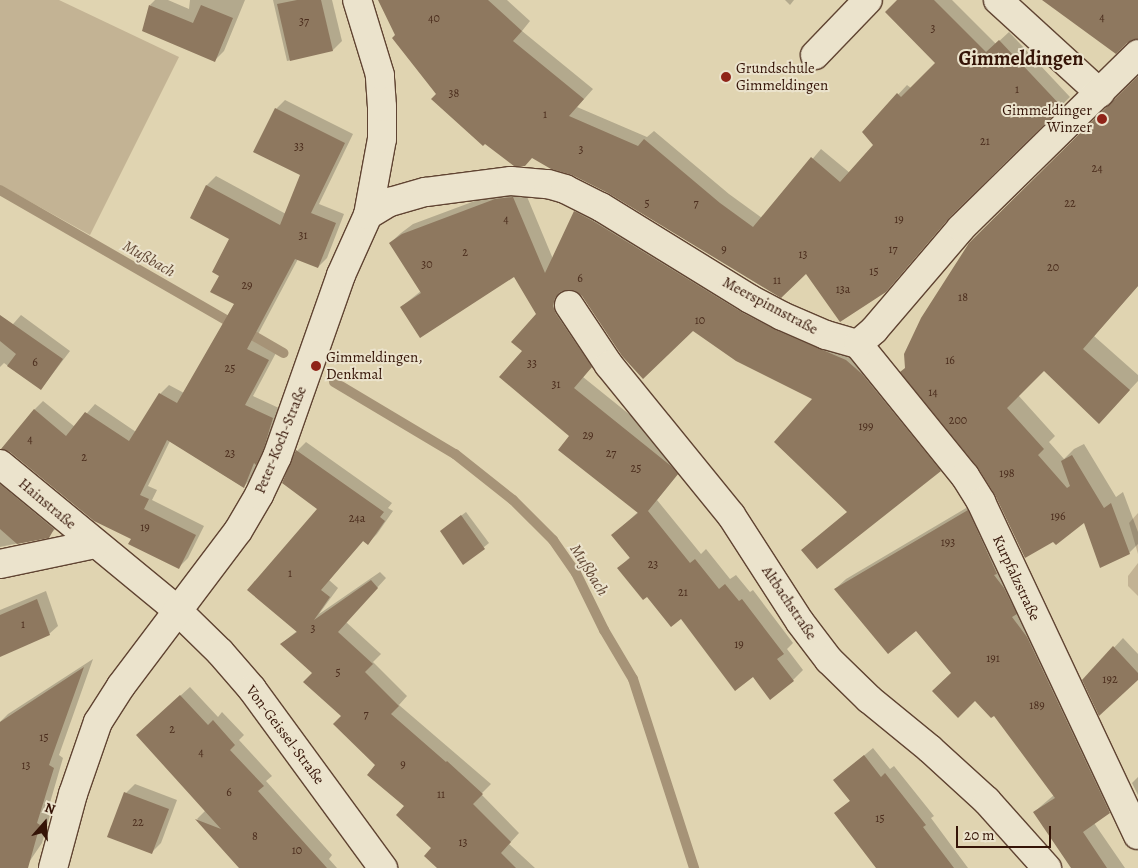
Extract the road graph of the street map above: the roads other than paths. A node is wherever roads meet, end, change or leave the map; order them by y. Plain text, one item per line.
1 (357, 0) edge
2 (868, 0) edge
3 (998, 0) edge
4 (1138, 54) edge
5 (816, 55) dead end
6 (1100, 93) junction
7 (368, 215) junction
8 (569, 305) dead end
9 (858, 344) junction
10 (0, 464) edge
11 (95, 544) junction
12 (0, 564) edge
13 (177, 610) junction
14 (1138, 835) edge
15 (54, 868) edge
16 (383, 868) edge
17 (1047, 868) edge

1 - 7 street, Peter-Koch-Straße
2 - 5 street
3 - 6 street
4 - 6 street
6 - 9 street
7 - 9 street, Meerspinnstraße
7 - 13 street, Peter-Koch-Straße
8 - 17 street, Altbachstraße
9 - 14 street, Kurpfalzstraße
10 - 11 street, Hainstraße
11 - 12 street
11 - 13 street, Hainstraße
13 - 15 street, Peter-Koch-Straße
13 - 16 street, Von-Geissel-Straße

